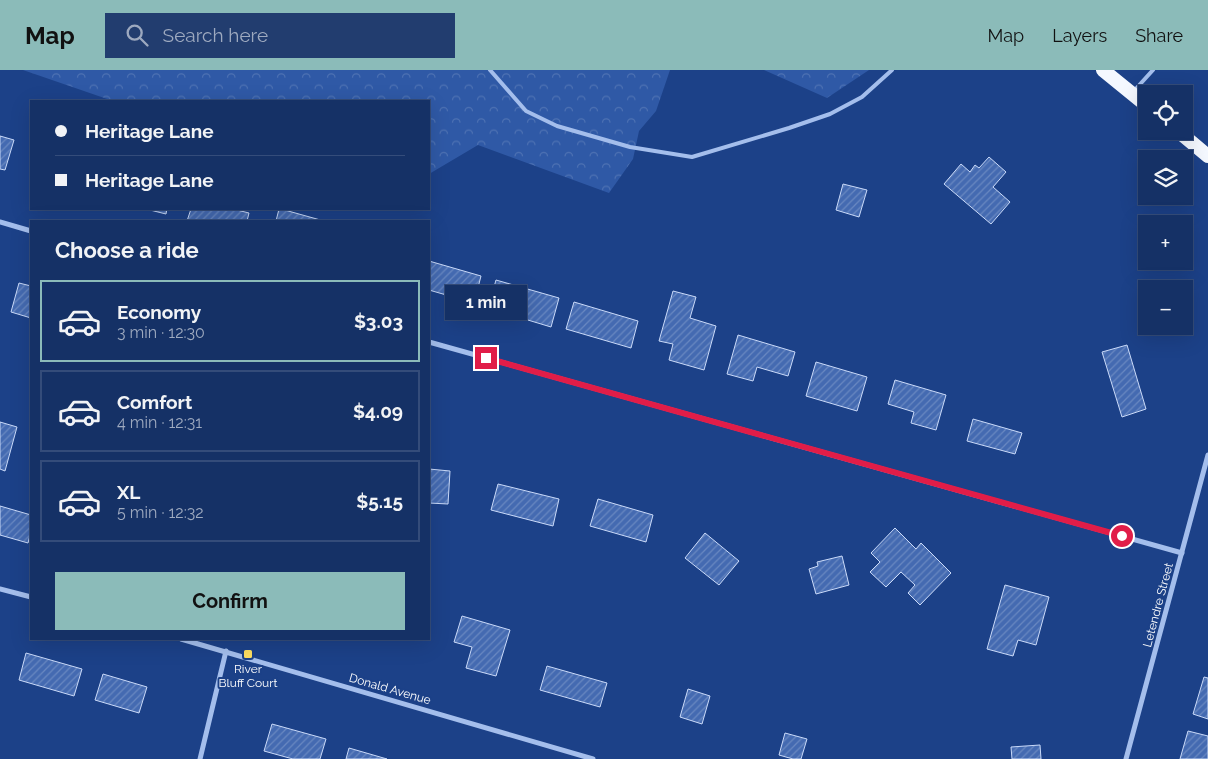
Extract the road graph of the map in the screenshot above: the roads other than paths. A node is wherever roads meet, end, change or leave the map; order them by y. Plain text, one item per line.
1 (490, 70) edge
2 (892, 70) edge
3 (1103, 70) edge
4 (1153, 70) edge
5 (1132, 93) junction
6 (1138, 98) edge
7 (1189, 140) edge
8 (1208, 156) edge
9 (0, 222) edge
10 (30, 231) edge
11 (430, 342) edge
12 (1208, 455) edge
13 (1182, 553) junction
14 (0, 589) edge
15 (30, 597) edge
16 (185, 640) edge
17 (226, 651) junction
18 (200, 759) edge
19 (593, 759) edge
20 (1126, 759) edge

1 - 2 lane
3 - 5 highway
4 - 5 lane
5 - 6 highway
7 - 8 highway
9 - 10 street
11 - 13 street
12 - 13 street, Letendre Street
13 - 20 street, Letendre Street
14 - 15 street
16 - 17 street, Donald Avenue
17 - 18 street
17 - 19 street, Donald Avenue

